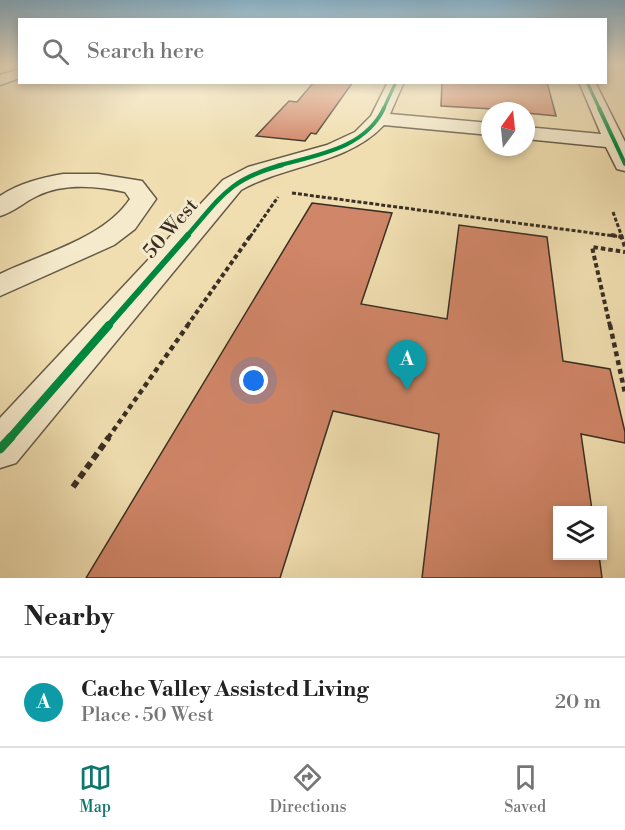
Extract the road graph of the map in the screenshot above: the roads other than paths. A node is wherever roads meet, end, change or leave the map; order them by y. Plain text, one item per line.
1 (392, 91) edge
2 (591, 91) edge
3 (379, 119) junction
4 (481, 128) edge
5 (535, 135) edge
6 (621, 154) edge
7 (0, 208) edge
8 (0, 286) edge
9 (0, 449) edge

1 - 3 street, 50 West
2 - 6 street
3 - 4 street
3 - 9 street, 50 West
5 - 6 street
7 - 8 street

